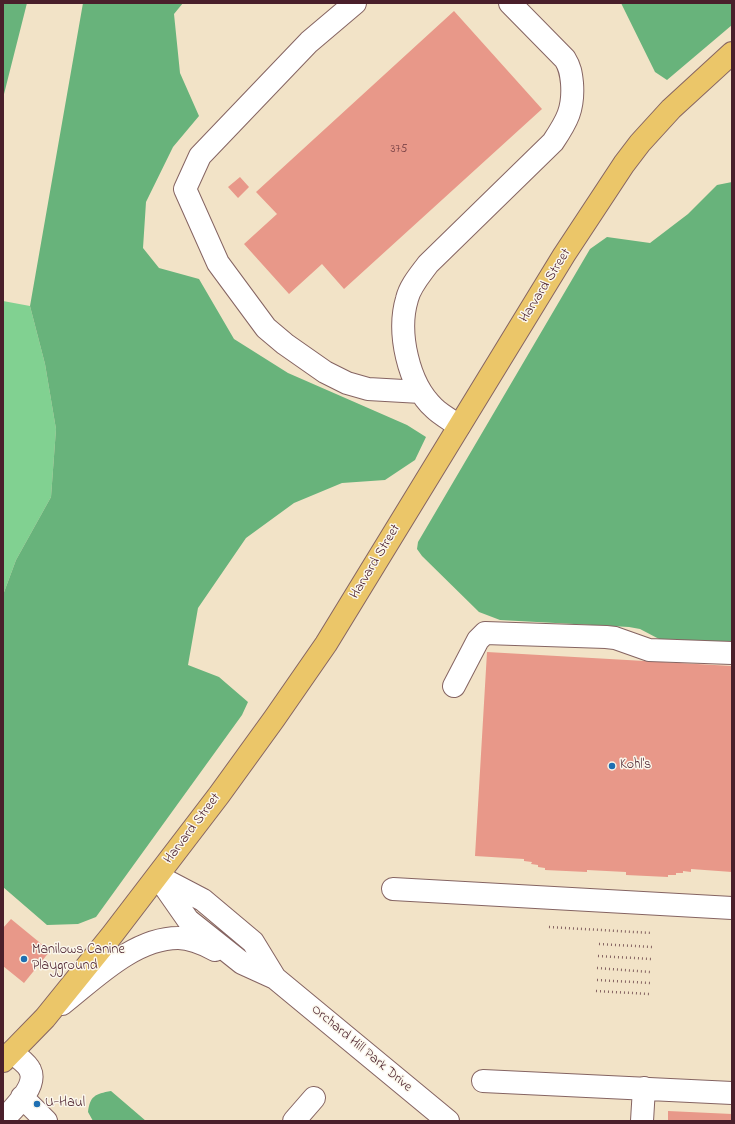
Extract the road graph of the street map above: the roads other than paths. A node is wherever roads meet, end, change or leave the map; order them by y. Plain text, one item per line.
1 (355, 3) edge
2 (510, 3) edge
3 (732, 53) edge
4 (421, 392) junction
5 (459, 426) junction
6 (732, 653) edge
7 (454, 686) dead end
8 (158, 877) junction
9 (393, 889) dead end
10 (732, 908) edge
11 (242, 963) junction
12 (275, 978) junction
13 (45, 1018) junction
14 (7, 1057) edge
15 (483, 1081) dead end
16 (644, 1088) junction
17 (732, 1093) edge
18 (22, 1097) junction
19 (314, 1098) dead end
20 (3, 1120) edge
21 (46, 1121) edge
22 (294, 1121) edge
23 (448, 1121) edge
24 (642, 1121) edge

1 - 4 street
2 - 4 street
3 - 5 main road, Harvard Street
4 - 5 street
5 - 8 main road, Harvard Street
6 - 7 street
8 - 11 street, Orchard Hill Park Drive
8 - 12 street, Orchard Hill Park Drive
8 - 13 main road, Harvard Street
9 - 10 street
11 - 12 street, Orchard Hill Park Drive
11 - 13 street
12 - 23 street, Orchard Hill Park Drive
13 - 14 main road, Harvard Street
14 - 18 street
15 - 16 street
16 - 17 street
16 - 24 street
18 - 20 street
18 - 21 street
19 - 22 street

